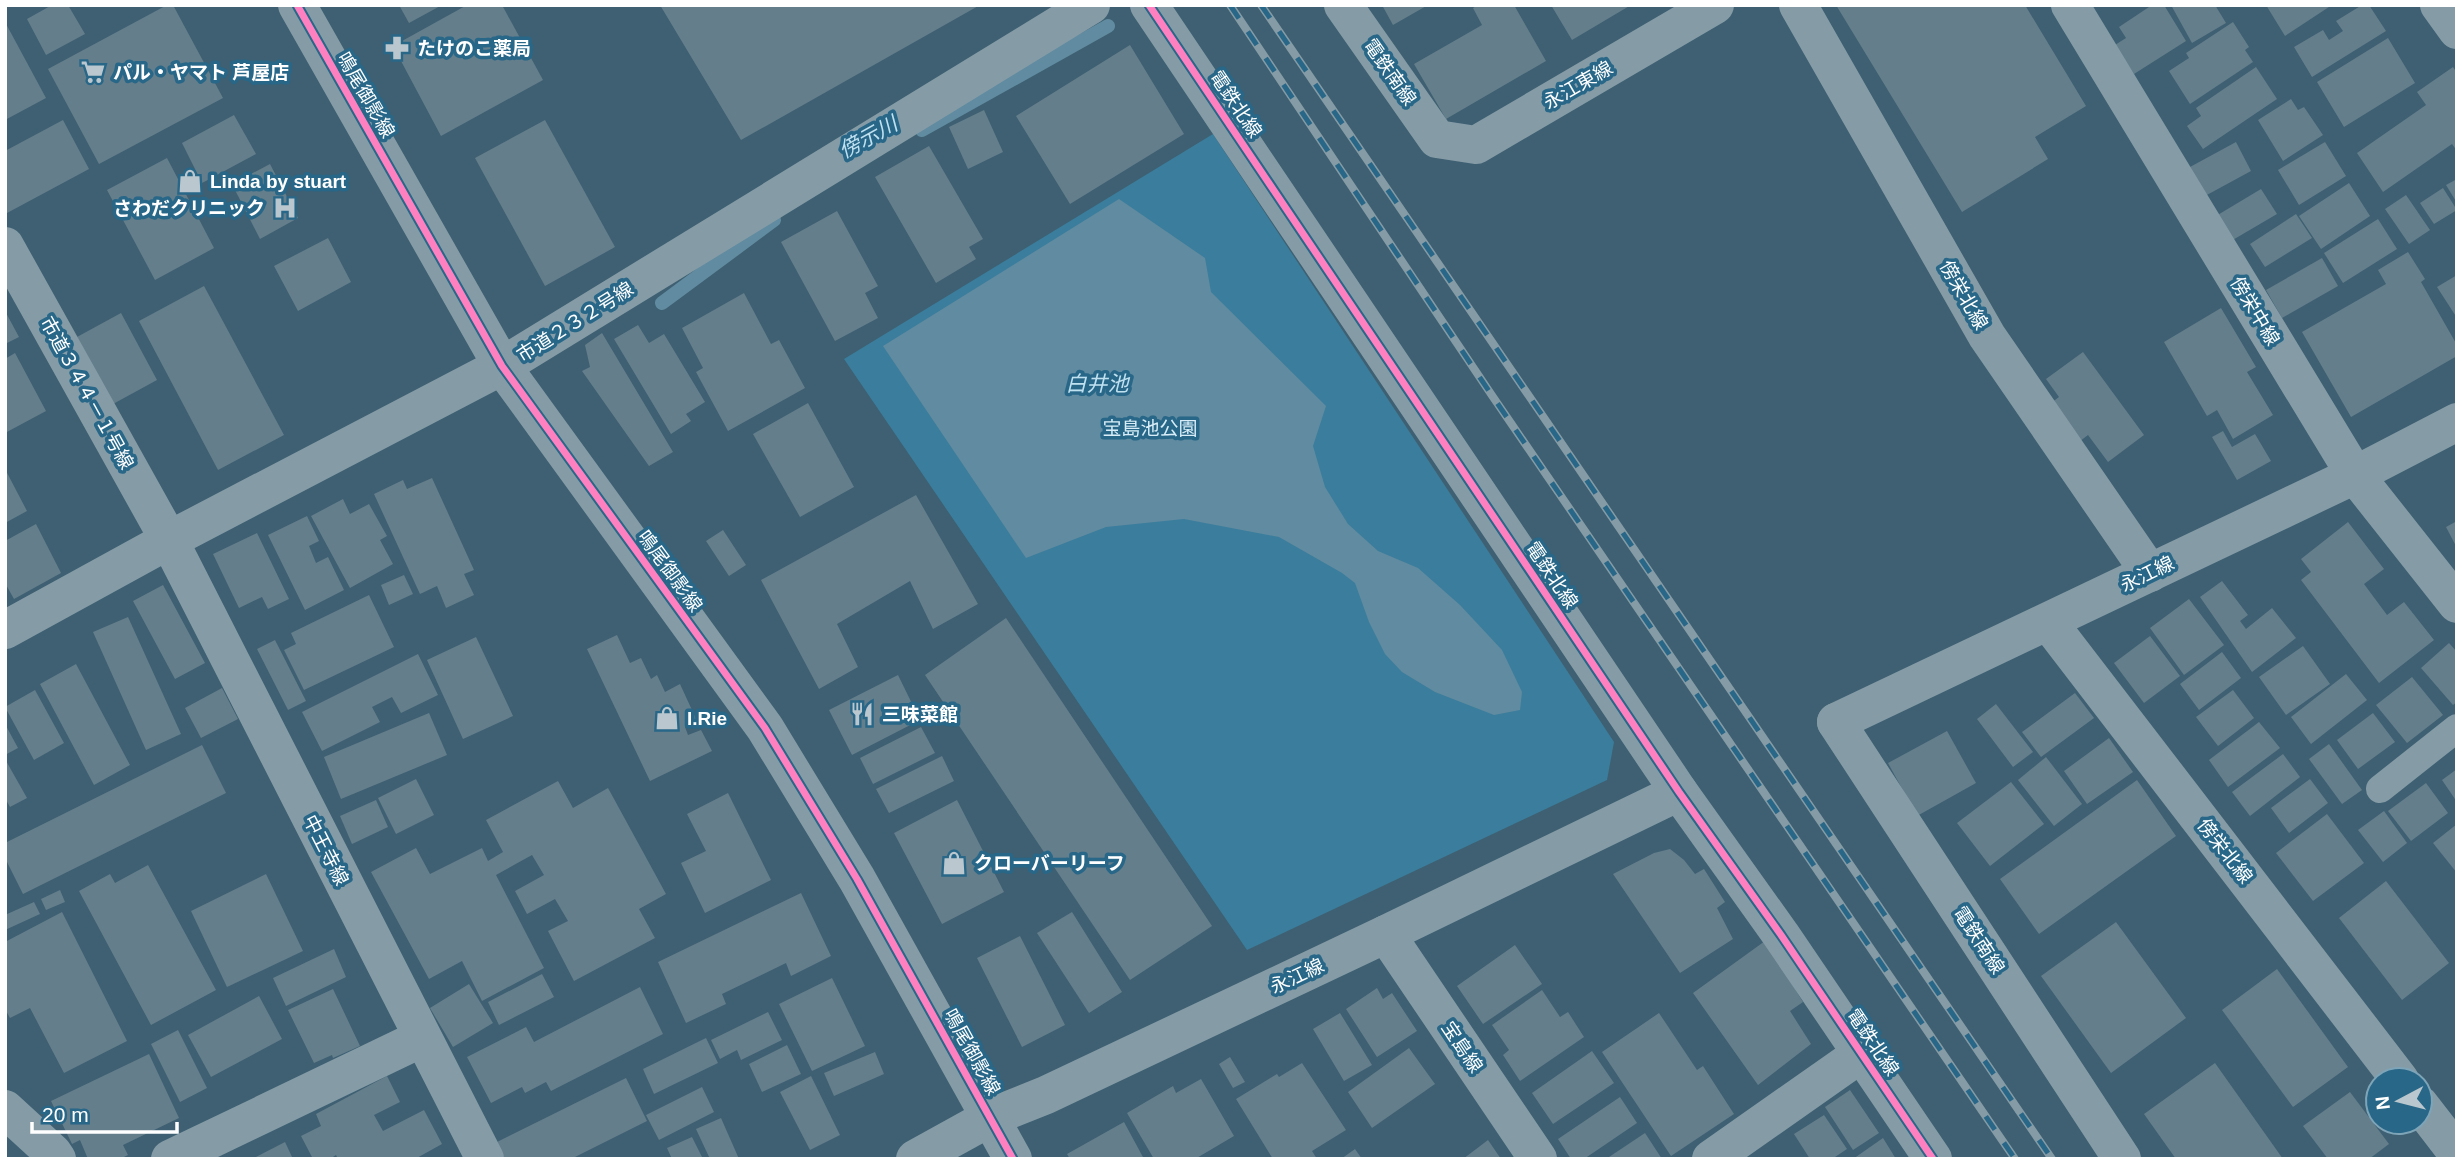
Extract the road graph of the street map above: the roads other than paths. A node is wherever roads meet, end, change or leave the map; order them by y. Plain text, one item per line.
1 (297, 5) edge
2 (1091, 5) edge
3 (1149, 5) edge
4 (1343, 5) edge
5 (1715, 5) edge
6 (1798, 5) edge
7 (2070, 5) edge
8 (2440, 5) edge
9 (2457, 30) edge
10 (1437, 139) joint
11 (5, 246) edge
12 (502, 366) junction
13 (2457, 422) edge
14 (2355, 475) junction
15 (169, 540) junction
16 (2150, 573) junction
17 (2457, 604) edge
18 (2049, 623) junction
19 (5, 630) edge
20 (1836, 722) joint
21 (2457, 729) edge
22 (2380, 789) dead end
23 (1679, 792) junction
24 (1386, 934) junction
25 (422, 1038) junction
26 (1862, 1053) junction
27 (2389, 1066) edge
28 (5, 1110) edge
29 (991, 1117) junction
30 (2434, 1123) edge
31 (2457, 1153) edge
32 (57, 1159) edge
33 (170, 1159) edge
34 (485, 1159) edge
35 (915, 1159) edge
36 (1013, 1159) edge
37 (1538, 1159) edge
38 (1710, 1159) edge
39 (1933, 1159) edge
40 (2122, 1159) edge

1 - 12 street, 鳴尾御影線
2 - 12 street, 市道２３２号線
3 - 23 street, 電鉄北線
4 - 10 street, 電鉄南線
5 - 10 street, 永江東線
6 - 16 street, 傍栄北線
7 - 14 street, 傍栄中線
8 - 9 street
11 - 15 street, 市道３４４－１号線
12 - 15 street, 市道２３２号線
12 - 29 street, 鳴尾御影線
13 - 14 street, 永江線
14 - 16 street, 永江線
14 - 17 street, 傍栄中線
15 - 19 street, 市道２３２号線
15 - 25 street, 中王寺線
16 - 18 street, 永江線
18 - 20 street, 永江線
18 - 27 street, 傍栄北線
20 - 40 street, 電鉄南線
21 - 22 lane
23 - 24 street, 永江線
23 - 26 street, 電鉄北線
24 - 29 street, 永江線
24 - 37 street, 宝島線
25 - 33 street
25 - 34 street, 中王寺線
26 - 38 street
26 - 39 street, 電鉄北線
28 - 32 street
29 - 35 street, 永江線
29 - 36 street, 鳴尾御影線
30 - 31 street

